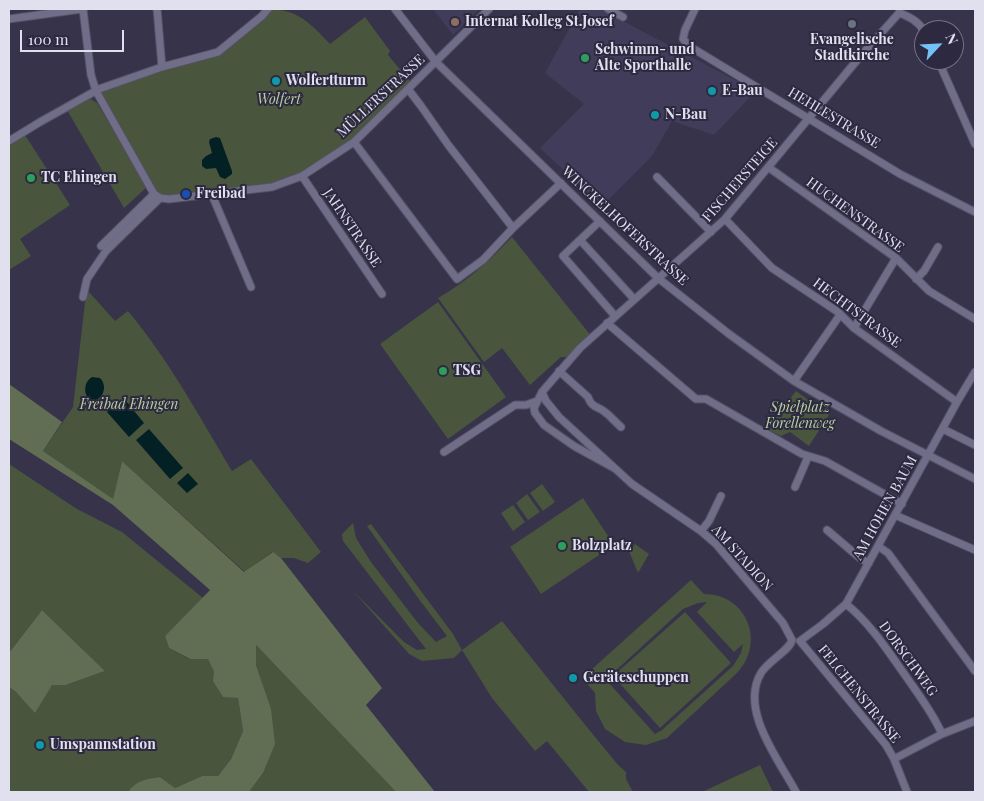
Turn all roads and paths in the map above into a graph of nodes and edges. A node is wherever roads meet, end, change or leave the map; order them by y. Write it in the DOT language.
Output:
graph roads {
  1 [pos="83,9"];
  2 [pos="156,9"];
  3 [pos="268,9"];
  4 [pos="395,9"];
  5 [pos="489,9"];
  6 [pos="608,9"];
  7 [pos="696,9"];
  8 [pos="899,11"];
  9 [pos="623,17"];
  10 [pos="9,19"];
  11 [pos="914,20"];
  12 [pos="436,62"];
  13 [pos="162,67"];
  14 [pos="943,70"];
  15 [pos="408,89"];
  16 [pos="96,91"];
  17 [pos="810,118"];
  18 [pos="973,134"];
  19 [pos="9,141"];
  20 [pos="354,142"];
  21 [pos="975,144"];
  22 [pos="768,167"];
  23 [pos="302,176"];
  24 [pos="657,177"];
  25 [pos="561,183"];
  26 [pos="212,194"];
  27 [pos="157,196"];
  28 [pos="975,212"];
  29 [pos="724,219"];
  30 [pos="600,221"];
  31 [pos="513,228"];
  32 [pos="711,232"];
  33 [pos="580,240"];
  34 [pos="938,247"];
  35 [pos="896,258"];
  36 [pos="658,278"];
  37 [pos="916,279"];
  38 [pos="251,287"];
  39 [pos="382,294"];
  40 [pos="83,297"];
  41 [pos="634,299"];
  42 [pos="840,315"];
  43 [pos="615,316"];
  44 [pos="975,318"];
  45 [pos="607,323"];
  46 [pos="854,328"];
  47 [pos="559,371"];
  48 [pos="975,372"];
  49 [pos="794,381"];
  50 [pos="542,392"];
  51 [pos="537,401"];
  52 [pos="957,402"];
  53 [pos="621,427"];
  54 [pos="943,429"];
  55 [pos="975,445"];
  56 [pos="444,452"];
  57 [pos="928,456"];
  58 [pos="808,457"];
  59 [pos="614,468"];
  60 [pos="975,479"];
  61 [pos="795,487"];
  62 [pos="721,496"];
  63 [pos="902,504"];
  64 [pos="895,516"];
  65 [pos="827,530"];
  66 [pos="701,531"];
  67 [pos="878,546"];
  68 [pos="975,550"];
  69 [pos="869,563"];
  70 [pos="846,604"];
  71 [pos="796,640"];
  72 [pos="975,671"];
  73 [pos="975,721"];
  74 [pos="942,734"];
  75 [pos="894,759"];
  76 [pos="796,792"];
  77 [pos="906,792"];
  1 -- 10 [label="street"];
  1 -- 16 [label="street"];
  2 -- 13 [label="street"];
  3 -- 13 [label="street"];
  4 -- 12 [label="street, WINCKELHOFERSTRASSE"];
  5 -- 12 [label="street, MÜLLERSTRASSE"];
  6 -- 9 [label="street"];
  7 -- 17 [label="street, HEHLESTRASSE"];
  8 -- 11 [label="street"];
  8 -- 17 [label="street, FISCHERSTEIGE"];
  12 -- 15 [label="street, MÜLLERSTRASSE"];
  12 -- 25 [label="street, WINCKELHOFERSTRASSE"];
  13 -- 16 [label="street"];
  14 -- 18 [label="street"];
  15 -- 20 [label="street, MÜLLERSTRASSE"];
  15 -- 31 [label="street"];
  16 -- 19 [label="street"];
  16 -- 27 [label="street"];
  17 -- 22 [label="street, FISCHERSTEIGE"];
  17 -- 28 [label="street, HEHLESTRASSE"];
  18 -- 21 [label="street"];
  20 -- 23 [label="street, MÜLLERSTRASSE"];
  20 -- 31 [label="street"];
  22 -- 29 [label="street, FISCHERSTEIGE"];
  22 -- 35 [label="street, HUCHENSTRASSE"];
  23 -- 26 [label="street, MÜLLERSTRASSE"];
  23 -- 39 [label="street, JAHNSTRASSE"];
  24 -- 32 [label="street"];
  25 -- 30 [label="street, WINCKELHOFERSTRASSE"];
  25 -- 31 [label="street"];
  26 -- 27 [label="street, MÜLLERSTRASSE"];
  26 -- 38 [label="street"];
  27 -- 40 [label="street"];
  29 -- 32 [label="street, FISCHERSTEIGE"];
  29 -- 42 [label="street, HECHTSTRASSE"];
  30 -- 33 [label="street"];
  30 -- 36 [label="street, WINCKELHOFERSTRASSE"];
  32 -- 36 [label="street, FISCHERSTEIGE"];
  33 -- 41 [label="street"];
  33 -- 43 [label="street"];
  34 -- 37 [label="street"];
  35 -- 37 [label="street, HUCHENSTRASSE"];
  35 -- 46 [label="street"];
  36 -- 41 [label="street, FISCHERSTEIGE"];
  36 -- 49 [label="street, WINCKELHOFERSTRASSE"];
  37 -- 44 [label="street, HUCHENSTRASSE"];
  41 -- 43 [label="street, FISCHERSTEIGE"];
  42 -- 46 [label="street, HECHTSTRASSE"];
  42 -- 49 [label="street"];
  43 -- 45 [label="street, FISCHERSTEIGE"];
  45 -- 47 [label="street, FISCHERSTEIGE"];
  45 -- 58 [label="street"];
  46 -- 52 [label="street, HECHTSTRASSE"];
  47 -- 50 [label="street, FISCHERSTEIGE"];
  47 -- 53 [label="street"];
  48 -- 52 [label="street, AM HOHEN BAUM"];
  49 -- 57 [label="street, WINCKELHOFERSTRASSE"];
  50 -- 51 [label="street, FISCHERSTEIGE"];
  50 -- 59 [label="street, AM STADION"];
  51 -- 56 [label="street"];
  51 -- 59 [label="street, AM STADION"];
  52 -- 54 [label="street, AM HOHEN BAUM"];
  54 -- 55 [label="street"];
  54 -- 57 [label="street, AM HOHEN BAUM"];
  57 -- 60 [label="street, WINCKELHOFERSTRASSE"];
  57 -- 63 [label="street, AM HOHEN BAUM"];
  58 -- 61 [label="street"];
  58 -- 63 [label="street"];
  59 -- 66 [label="street, AM STADION"];
  62 -- 66 [label="street"];
  63 -- 64 [label="street, AM HOHEN BAUM"];
  64 -- 67 [label="street, AM HOHEN BAUM"];
  64 -- 68 [label="street"];
  65 -- 69 [label="street"];
  66 -- 71 [label="street, AM STADION"];
  67 -- 69 [label="street, AM HOHEN BAUM"];
  67 -- 72 [label="street"];
  69 -- 70 [label="street, AM HOHEN BAUM"];
  70 -- 71 [label="street, AM HOHEN BAUM"];
  70 -- 74 [label="street, DORSCHWEG"];
  71 -- 75 [label="street, FELCHENSTRASSE"];
  71 -- 76 [label="street, AM HOHEN BAUM"];
  73 -- 74 [label="street"];
  74 -- 75 [label="street"];
  75 -- 77 [label="street, FELCHENSTRASSE"];
}
